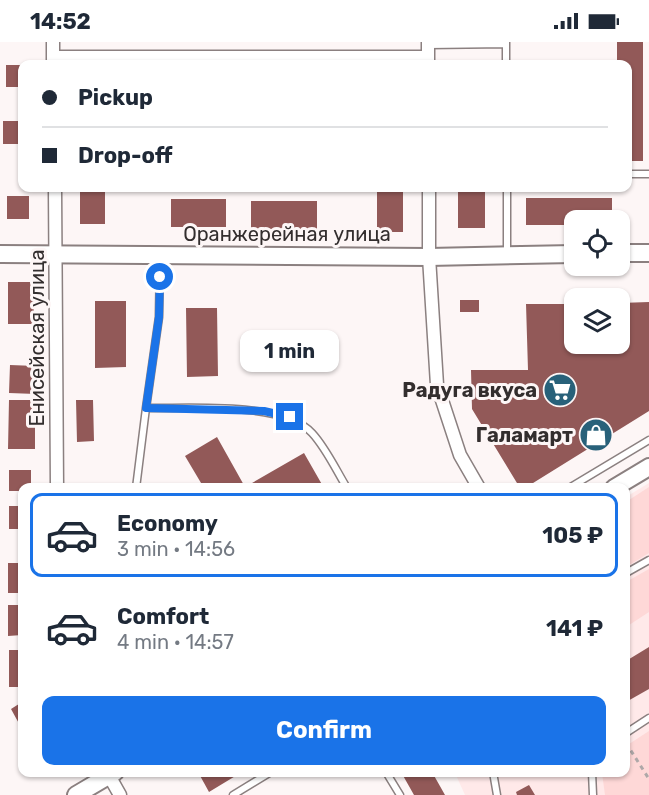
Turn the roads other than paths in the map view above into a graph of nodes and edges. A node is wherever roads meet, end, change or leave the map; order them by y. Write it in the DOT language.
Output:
graph roads {
  1 [pos="53,42"];
  2 [pos="506,43"];
  3 [pos="428,52"];
  4 [pos="53,60"];
  5 [pos="95,60"];
  6 [pos="506,60"];
  7 [pos="632,174"];
  8 [pos="649,174"];
  9 [pos="55,192"];
  10 [pos="429,192"];
  11 [pos="507,192"];
  12 [pos="56,253"];
  13 [pos="630,253"];
  14 [pos="649,253"];
  15 [pos="0,254"];
  16 [pos="160,254"];
  17 [pos="564,254"];
  18 [pos="507,255"];
  19 [pos="429,257"];
  20 [pos="146,408"];
  21 [pos="649,440"];
  22 [pos="649,467"];
  23 [pos="57,483"];
  24 [pos="137,483"];
  25 [pos="344,483"];
  26 [pos="477,483"];
  27 [pos="577,483"];
  28 [pos="622,483"];
  29 [pos="649,560"];
  30 [pos="630,571"];
  31 [pos="649,718"];
  32 [pos="630,730"];
  33 [pos="106,777"];
  34 [pos="112,777"];
  35 [pos="263,777"];
  36 [pos="389,777"];
  37 [pos="494,777"];
  38 [pos="592,777"];
  39 [pos="76,795"];
  40 [pos="120,795"];
  41 [pos="234,795"];
  42 [pos="400,795"];
  43 [pos="497,795"];
  44 [pos="593,795"];
  1 -- 4 [label="street"];
  2 -- 3 [label="lane"];
  2 -- 6 [label="lane"];
  3 -- 5 [label="street"];
  7 -- 8 [label="lane"];
  9 -- 12 [label="street, Енисейская улица"];
  10 -- 19 [label="street"];
  11 -- 18 [label="lane"];
  12 -- 15 [label="main road, Оранжерейная улица"];
  12 -- 16 [label="main road, Оранжерейная улица"];
  12 -- 23 [label="street, Енисейская улица"];
  13 -- 14 [label="main road"];
  16 -- 19 [label="main road, Оранжерейная улица"];
  16 -- 20 [label="lane"];
  17 -- 18 [label="main road, Оранжерейная улица"];
  18 -- 19 [label="main road, Оранжерейная улица"];
  19 -- 26 [label="street"];
  20 -- 24 [label="lane"];
  20 -- 25 [label="lane"];
  21 -- 27 [label="lane"];
  22 -- 28 [label="main road"];
  29 -- 30 [label="lane"];
  31 -- 32 [label="lane"];
  33 -- 39 [label="main road"];
  34 -- 40 [label="street"];
  35 -- 41 [label="lane"];
  36 -- 42 [label="lane"];
  37 -- 43 [label="lane"];
  38 -- 44 [label="lane"];
}
